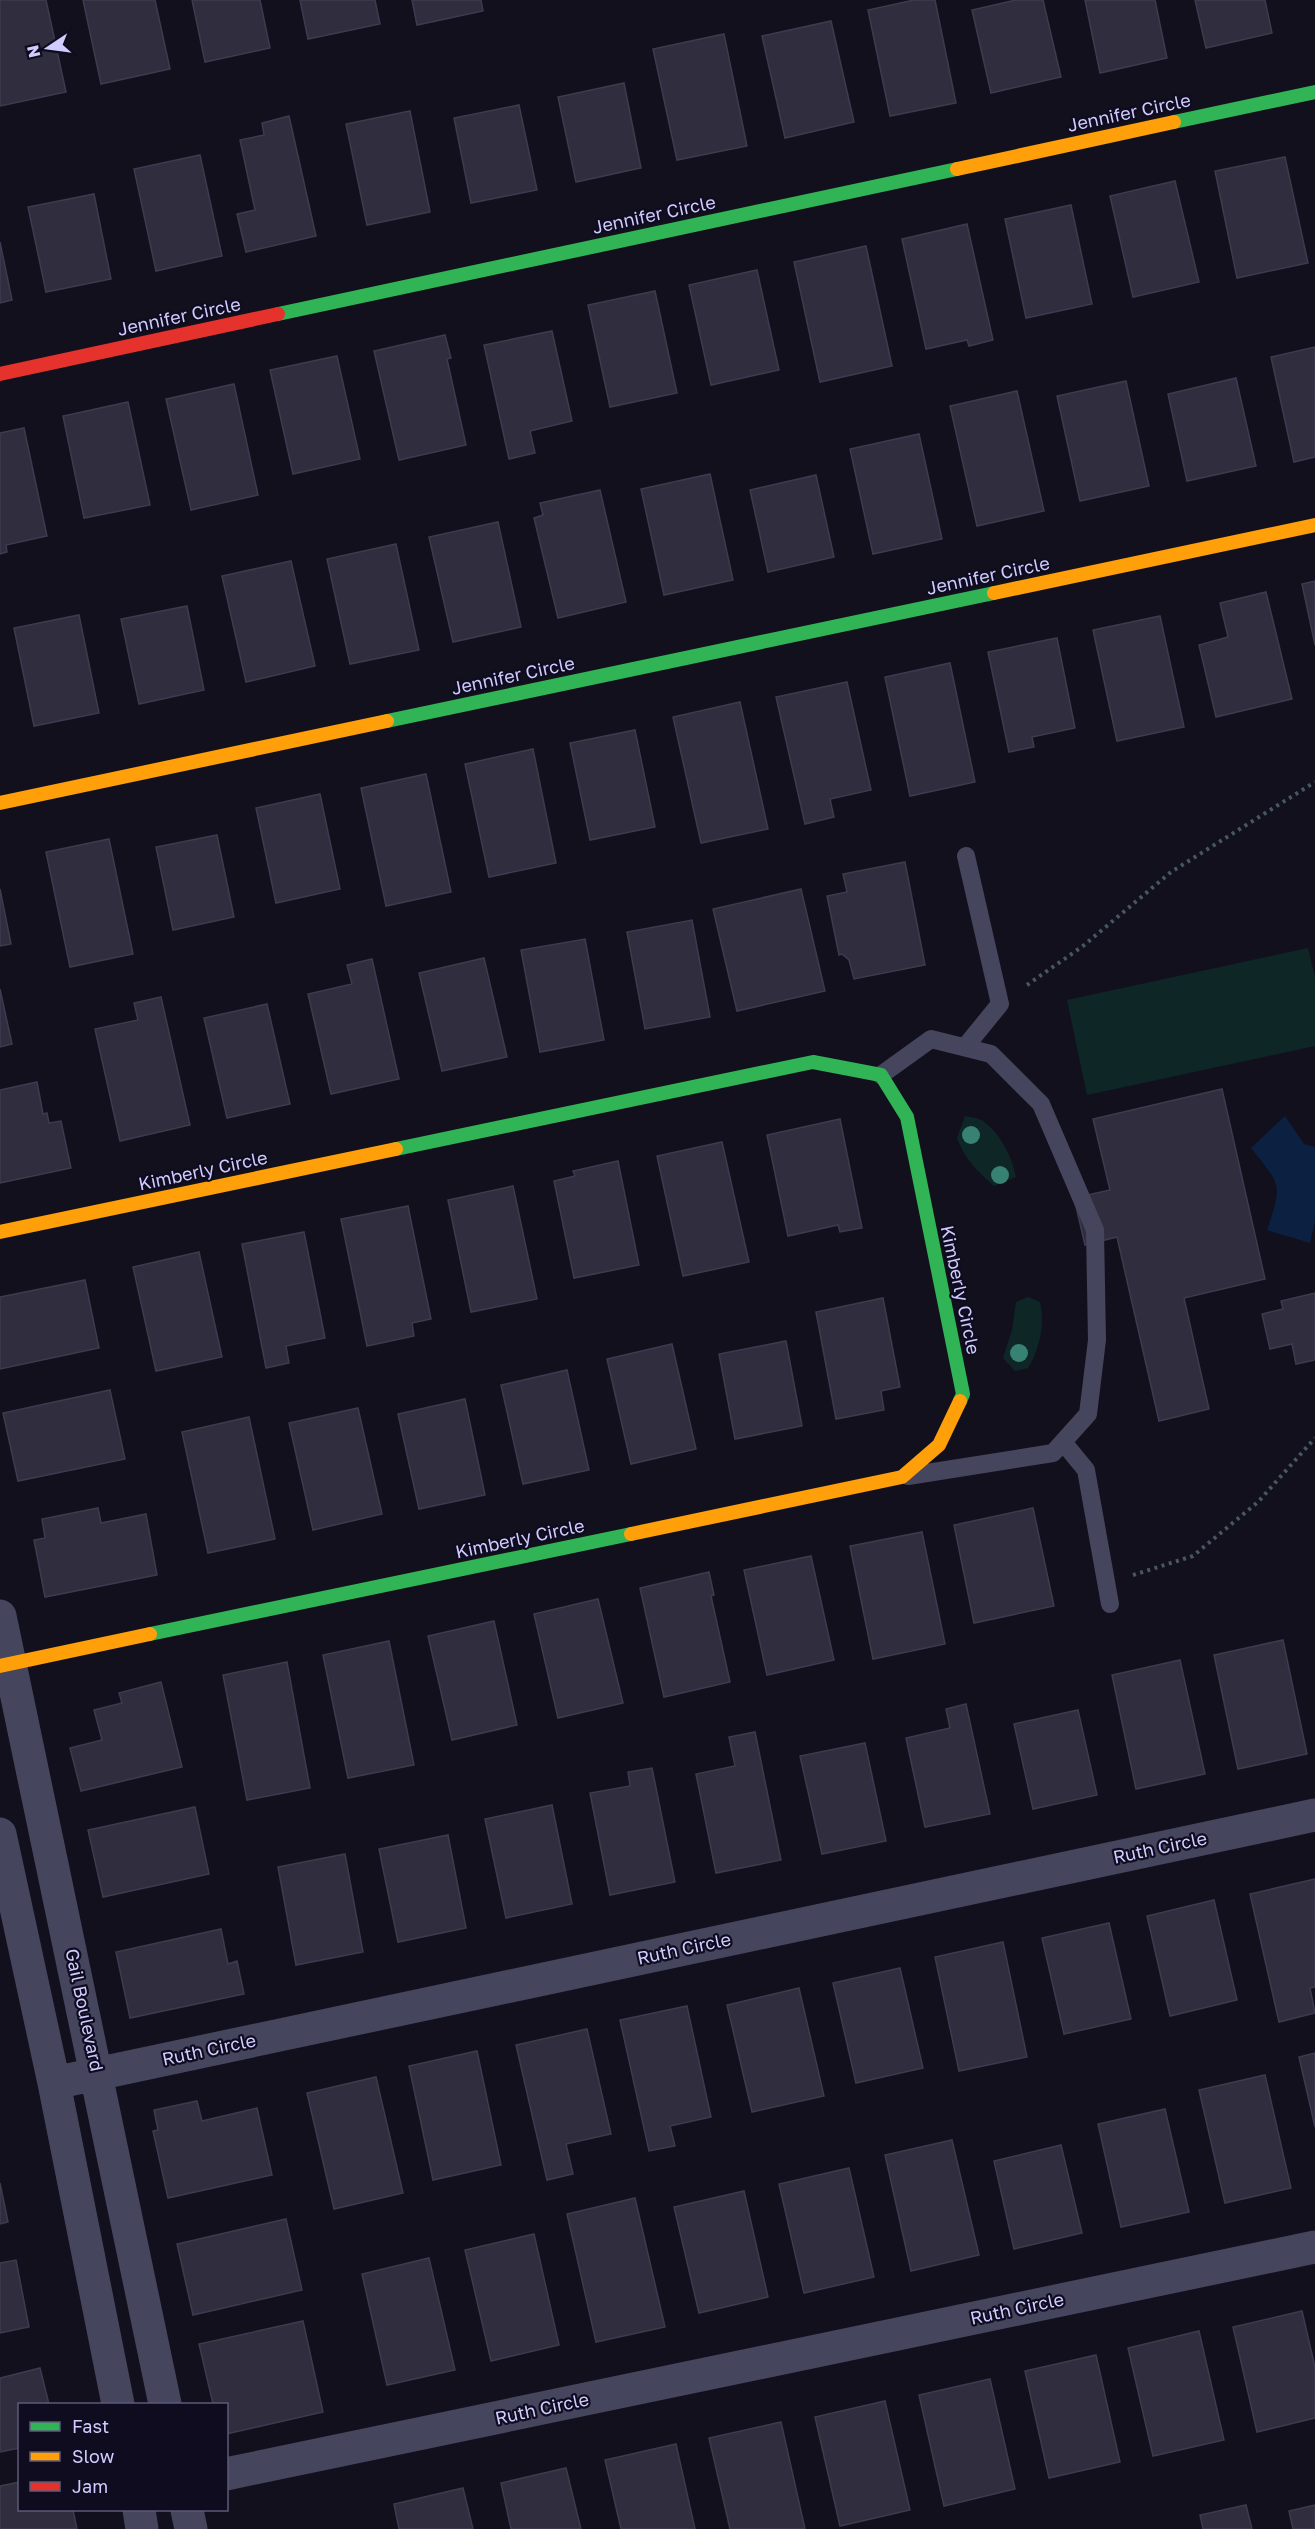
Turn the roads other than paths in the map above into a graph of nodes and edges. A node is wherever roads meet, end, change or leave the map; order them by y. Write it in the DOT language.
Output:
graph roads {
  1 [pos="1315,92"];
  2 [pos="0,374"];
  3 [pos="1315,525"];
  4 [pos="0,803"];
  5 [pos="966,856"];
  6 [pos="965,1047"];
  7 [pos="881,1075"];
  8 [pos="0,1232"];
  9 [pos="1063,1442"];
  10 [pos="902,1478"];
  11 [pos="1110,1604"];
  12 [pos="0,1616"];
  13 [pos="5,1665"];
  14 [pos="1315,1815"];
  15 [pos="0,1834"];
  16 [pos="97,2073"];
  17 [pos="54,2083"];
  18 [pos="1315,2247"];
  19 [pos="118,2403"];
  20 [pos="165,2403"];
  21 [pos="228,2474"];
  22 [pos="139,2511"];
  23 [pos="187,2511"];
  24 [pos="142,2529"];
  25 [pos="191,2529"];
  1 -- 2 [label="street, Jennifer Circle"];
  3 -- 4 [label="street, Jennifer Circle"];
  5 -- 6 [label="lane"];
  6 -- 7 [label="lane"];
  6 -- 9 [label="lane"];
  7 -- 8 [label="street, Kimberly Circle"];
  7 -- 10 [label="street, Kimberly Circle"];
  9 -- 10 [label="lane"];
  9 -- 11 [label="lane"];
  10 -- 13 [label="street, Kimberly Circle"];
  12 -- 13 [label="street, Gail Boulevard"];
  13 -- 16 [label="street, Gail Boulevard"];
  14 -- 16 [label="street, Ruth Circle"];
  15 -- 17 [label="street"];
  16 -- 17 [label="street, Ruth Circle"];
  16 -- 20 [label="street, Gail Boulevard"];
  17 -- 19 [label="street"];
  18 -- 21 [label="street, Ruth Circle"];
  22 -- 24 [label="street"];
  23 -- 25 [label="street"];
}
